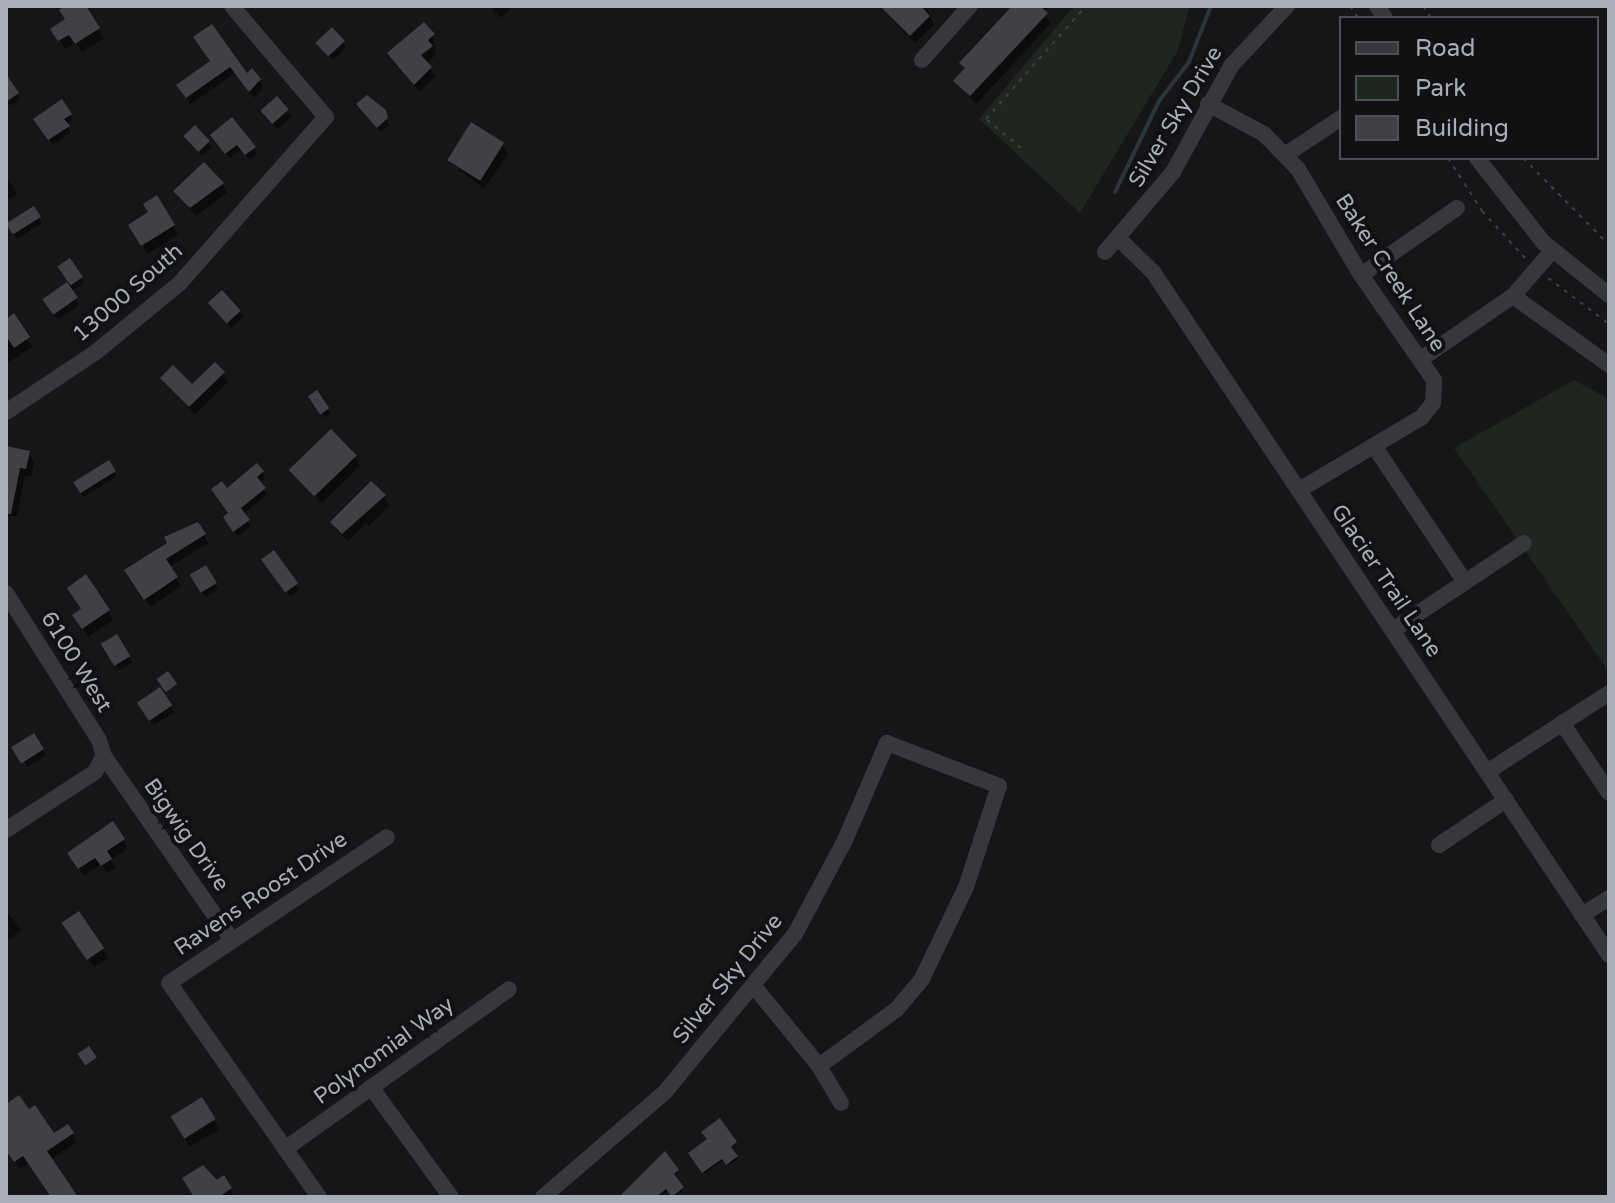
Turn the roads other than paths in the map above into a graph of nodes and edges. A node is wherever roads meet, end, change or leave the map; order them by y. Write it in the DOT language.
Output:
graph roads {
  1 [pos="232,6"];
  2 [pos="970,6"];
  3 [pos="1287,6"];
  4 [pos="922,60"];
  5 [pos="1208,104"];
  6 [pos="1339,119"];
  7 [pos="1285,155"];
  8 [pos="1478,160"];
  9 [pos="1457,208"];
  10 [pos="1118,238"];
  11 [pos="1552,251"];
  12 [pos="1105,252"];
  13 [pos="1361,275"];
  14 [pos="1609,295"];
  15 [pos="1513,296"];
  16 [pos="1421,359"];
  17 [pos="1609,365"];
  18 [pos="6,412"];
  19 [pos="1374,446"];
  20 [pos="1299,490"];
  21 [pos="1524,543"];
  22 [pos="1465,582"];
  23 [pos="6,593"];
  24 [pos="1393,630"];
  25 [pos="1609,693"];
  26 [pos="1562,723"];
  27 [pos="104,756"];
  28 [pos="1487,772"];
  29 [pos="1609,793"];
  30 [pos="1506,800"];
  31 [pos="6,830"];
  32 [pos="387,837"];
  33 [pos="1439,845"];
  34 [pos="1609,898"];
  35 [pos="1582,915"];
  36 [pos="232,940"];
  37 [pos="1609,955"];
  38 [pos="753,985"];
  39 [pos="509,989"];
  40 [pos="819,1066"];
  41 [pos="371,1087"];
  42 [pos="841,1103"];
  43 [pos="285,1149"];
  44 [pos="319,1197"];
  45 [pos="451,1197"];
  46 [pos="543,1197"];
  1 -- 18 [label="street, 13000 South"];
  2 -- 4 [label="street"];
  3 -- 5 [label="street, Silver Sky Drive"];
  5 -- 7 [label="street, Baker Creek Lane"];
  5 -- 10 [label="street, Silver Sky Drive"];
  6 -- 7 [label="street"];
  7 -- 13 [label="street, Baker Creek Lane"];
  8 -- 11 [label="street"];
  9 -- 13 [label="street"];
  10 -- 12 [label="street, Silver Sky Drive"];
  10 -- 20 [label="street, Glacier Trail Lane"];
  11 -- 14 [label="street"];
  11 -- 15 [label="street"];
  13 -- 16 [label="street, Baker Creek Lane"];
  15 -- 16 [label="street"];
  15 -- 17 [label="street"];
  16 -- 19 [label="street, Baker Creek Lane"];
  19 -- 20 [label="street, Baker Creek Lane"];
  19 -- 22 [label="street"];
  20 -- 24 [label="street, Glacier Trail Lane"];
  21 -- 22 [label="street"];
  22 -- 24 [label="street"];
  23 -- 27 [label="street, 6100 West"];
  24 -- 28 [label="street, Glacier Trail Lane"];
  25 -- 26 [label="street"];
  26 -- 28 [label="street"];
  26 -- 29 [label="street"];
  27 -- 31 [label="street"];
  27 -- 36 [label="street, Bigwig Drive"];
  28 -- 30 [label="street, Glacier Trail Lane"];
  30 -- 33 [label="street"];
  30 -- 35 [label="street, Glacier Trail Lane"];
  32 -- 36 [label="street, Ravens Roost Drive"];
  34 -- 35 [label="street"];
  35 -- 37 [label="street, Glacier Trail Lane"];
  36 -- 43 [label="street, Ravens Roost Drive"];
  38 -- 40 [label="street"];
  38 -- 40 [label="street, Silver Sky Drive"];
  38 -- 46 [label="street, Silver Sky Drive"];
  39 -- 41 [label="street, Polynomial Way"];
  40 -- 42 [label="street"];
  41 -- 43 [label="street, Polynomial Way"];
  41 -- 45 [label="street"];
  43 -- 44 [label="street"];
}
